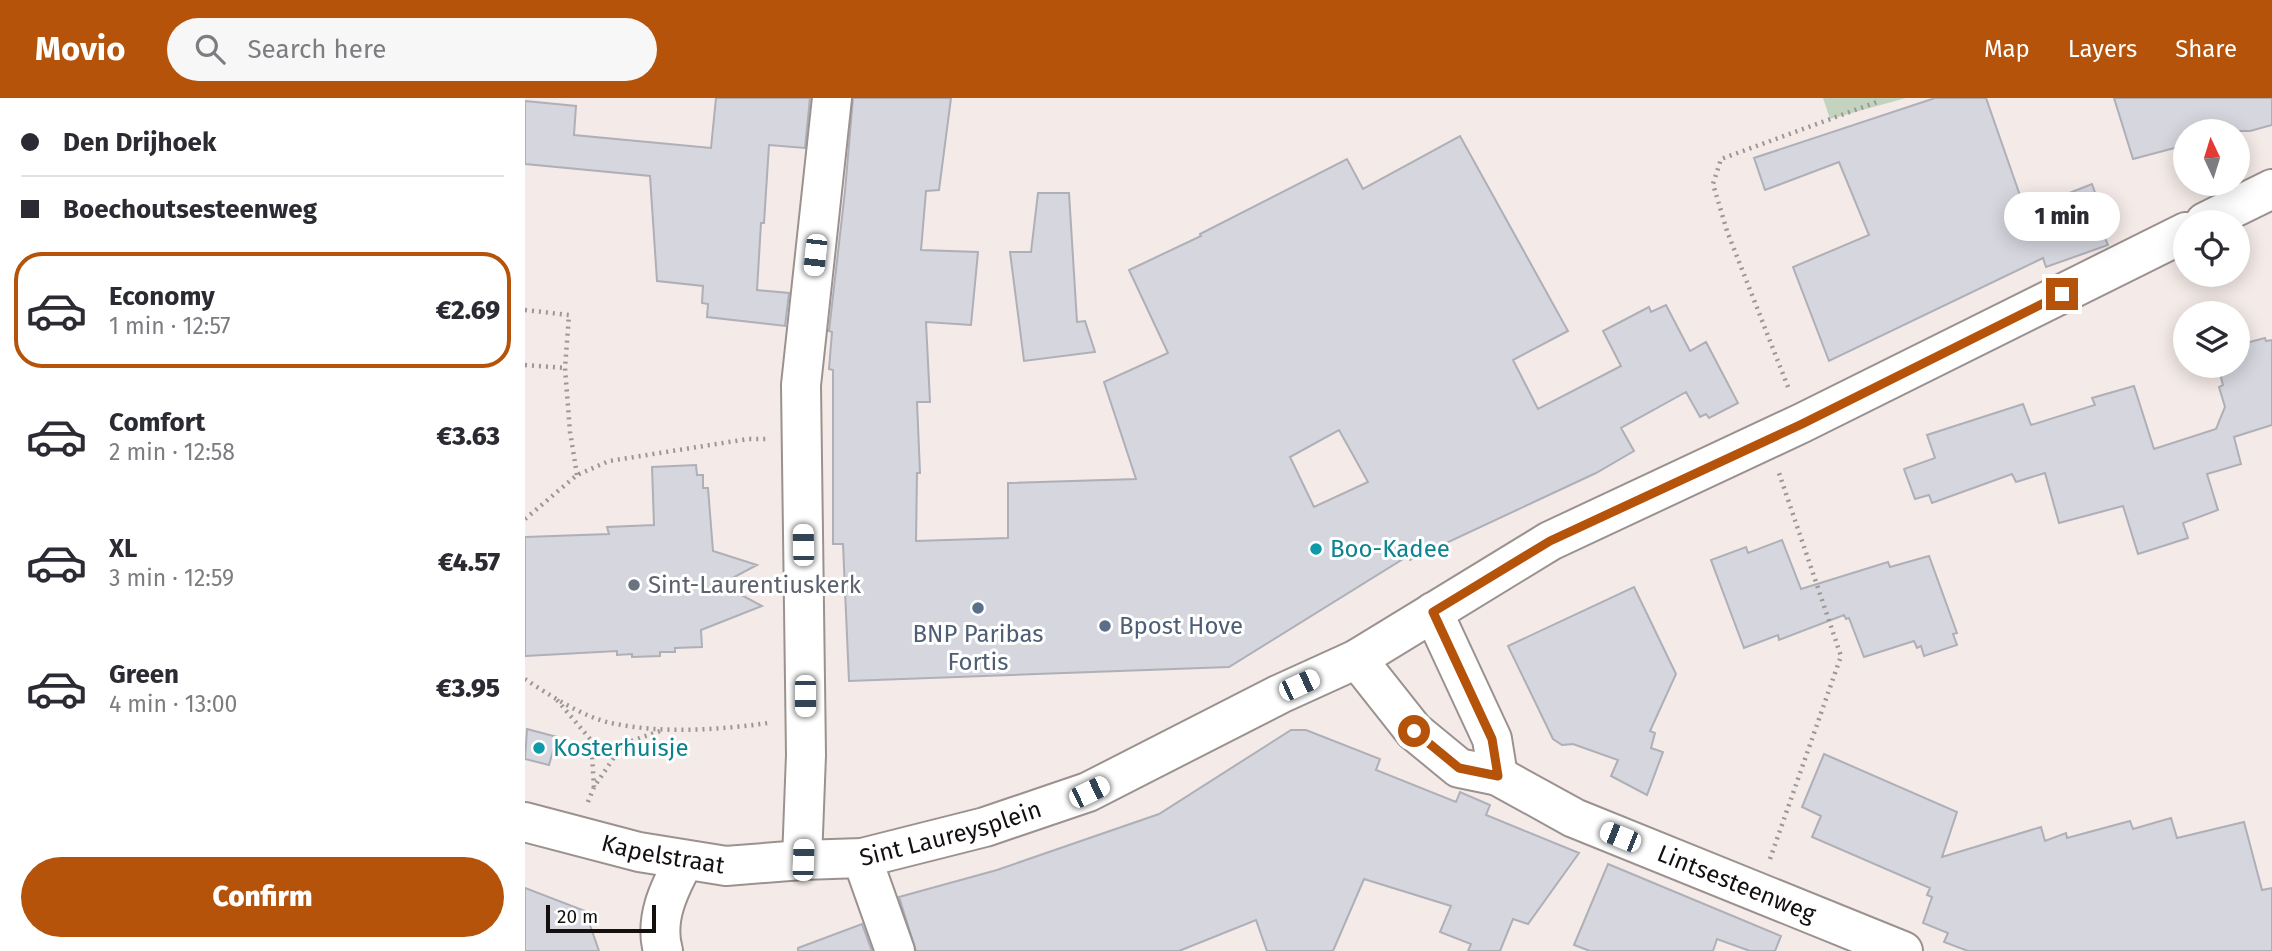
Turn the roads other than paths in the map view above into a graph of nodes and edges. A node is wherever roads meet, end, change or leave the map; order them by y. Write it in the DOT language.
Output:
graph roads {
  1 [pos="832,98"];
  2 [pos="2272,189"];
  3 [pos="2229,210"];
  4 [pos="2173,238"];
  5 [pos="1433,612"];
  6 [pos="1357,659"];
  7 [pos="1498,776"];
  8 [pos="525,822"];
  9 [pos="862,858"];
  10 [pos="684,860"];
  11 [pos="803,860"];
  12 [pos="663,951"];
  13 [pos="895,951"];
  14 [pos="1903,951"];
  1 -- 11 [label="street"];
  2 -- 3 [label="street"];
  4 -- 5 [label="street, Sint Laureysplein"];
  5 -- 6 [label="street, Sint Laureysplein"];
  5 -- 7 [label="street"];
  6 -- 7 [label="street, Lintsesteenweg"];
  6 -- 9 [label="street, Sint Laureysplein"];
  7 -- 14 [label="street, Lintsesteenweg"];
  8 -- 10 [label="street, Kapelstraat"];
  9 -- 11 [label="street, Sint Laureysplein"];
  9 -- 13 [label="street"];
  10 -- 11 [label="street, Kapelstraat"];
  10 -- 12 [label="street"];
}
